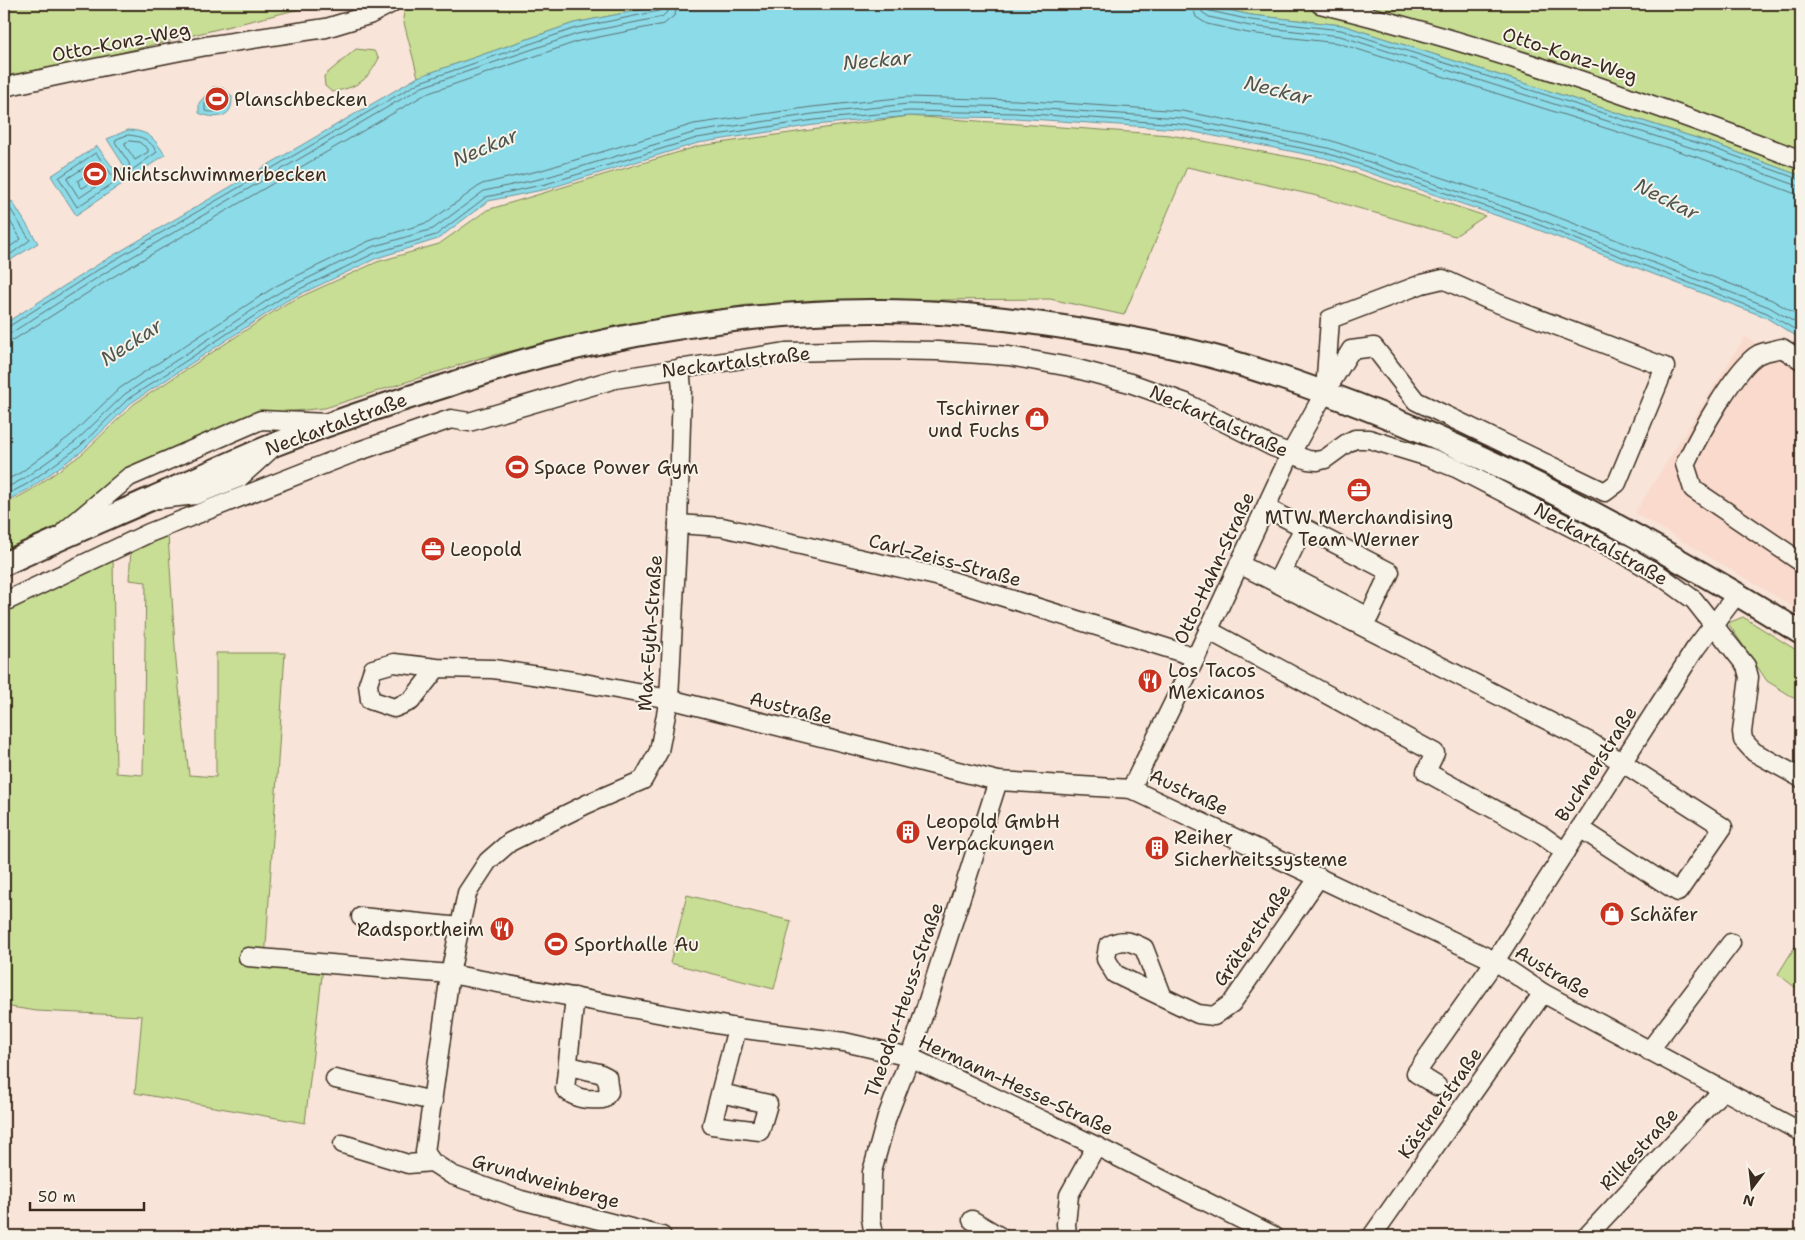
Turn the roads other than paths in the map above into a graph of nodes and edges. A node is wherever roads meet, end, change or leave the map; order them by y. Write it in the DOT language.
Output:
graph roads {
  1 [pos="390,4"];
  2 [pos="1320,4"];
  3 [pos="4,87"];
  4 [pos="1801,160"];
  5 [pos="1801,360"];
  6 [pos="680,368"];
  7 [pos="1324,392"];
  8 [pos="332,423"];
  9 [pos="1291,454"];
  10 [pos="1266,508"];
  11 [pos="678,524"];
  12 [pos="1304,527"];
  13 [pos="53,541"];
  14 [pos="1801,562"];
  15 [pos="4,564"];
  16 [pos="1239,564"];
  17 [pos="1737,594"];
  18 [pos="4,602"];
  19 [pos="1714,624"];
  20 [pos="1208,630"];
  21 [pos="1801,634"];
  22 [pos="1196,658"];
  23 [pos="438,668"];
  24 [pos="670,699"];
  25 [pos="1622,763"];
  26 [pos="1801,778"];
  27 [pos="998,782"];
  28 [pos="1131,789"];
  29 [pos="1580,828"];
  30 [pos="1565,852"];
  31 [pos="1319,877"];
  32 [pos="361,917"];
  33 [pos="460,927"];
  34 [pos="1731,943"];
  35 [pos="248,957"];
  36 [pos="1495,961"];
  37 [pos="450,974"];
  38 [pos="1543,993"];
  39 [pos="1162,996"];
  40 [pos="575,997"];
  41 [pos="738,1028"];
  42 [pos="1649,1051"];
  43 [pos="910,1057"];
  44 [pos="569,1066"];
  45 [pos="335,1079"];
  46 [pos="1436,1086"];
  47 [pos="1722,1091"];
  48 [pos="721,1093"];
  49 [pos="433,1101"];
  50 [pos="1801,1132"];
  51 [pos="344,1144"];
  52 [pos="1096,1146"];
  53 [pos="432,1162"];
  54 [pos="972,1220"];
  55 [pos="662,1236"];
  56 [pos="874,1236"];
  57 [pos="999,1236"];
  58 [pos="1067,1236"];
  59 [pos="1274,1236"];
  60 [pos="1372,1236"];
  61 [pos="1587,1236"];
  1 -- 3 [label="street, Otto-Konz-Weg"];
  2 -- 4 [label="street, Otto-Konz-Weg"];
  5 -- 14 [label="street"];
  6 -- 9 [label="street, Neckartalstraße"];
  6 -- 11 [label="street, Max-Eyth-Straße"];
  6 -- 18 [label="street, Neckartalstraße"];
  7 -- 7 [label="street, Otto-Hahn-Straße"];
  7 -- 8 [label="main road, Neckartalstraße"];
  7 -- 9 [label="street, Otto-Hahn-Straße"];
  7 -- 17 [label="main road, Neckartalstraße"];
  8 -- 13 [label="main road, Neckartalstraße"];
  8 -- 13 [label="street"];
  9 -- 10 [label="street, Otto-Hahn-Straße"];
  9 -- 19 [label="street, Neckartalstraße"];
  10 -- 12 [label="street"];
  10 -- 16 [label="street, Otto-Hahn-Straße"];
  11 -- 22 [label="street, Carl-Zeiss-Straße"];
  11 -- 24 [label="street, Max-Eyth-Straße"];
  12 -- 12 [label="street"];
  13 -- 15 [label="main road, Neckartalstraße"];
  16 -- 20 [label="street, Otto-Hahn-Straße"];
  16 -- 25 [label="street"];
  17 -- 19 [label="street, Buchnerstraße"];
  17 -- 21 [label="main road, Neckartalstraße"];
  19 -- 25 [label="street, Buchnerstraße"];
  19 -- 26 [label="street, Neckartalstraße"];
  20 -- 22 [label="street, Otto-Hahn-Straße"];
  20 -- 30 [label="street"];
  22 -- 28 [label="street, Otto-Hahn-Straße"];
  23 -- 24 [label="street, Austraße"];
  24 -- 27 [label="street, Austraße"];
  24 -- 33 [label="street, Max-Eyth-Straße"];
  25 -- 29 [label="street, Buchnerstraße"];
  25 -- 29 [label="street"];
  27 -- 28 [label="street, Austraße"];
  27 -- 43 [label="street, Theodor-Heuss-Straße"];
  28 -- 31 [label="street, Austraße"];
  29 -- 30 [label="street, Buchnerstraße"];
  30 -- 36 [label="street, Buchnerstraße"];
  31 -- 36 [label="street, Austraße"];
  31 -- 39 [label="street, Gräterstraße"];
  32 -- 33 [label="street"];
  33 -- 37 [label="street, Max-Eyth-Straße"];
  34 -- 42 [label="street"];
  35 -- 37 [label="street, Hermann-Hesse-Straße"];
  36 -- 38 [label="street, Austraße"];
  36 -- 46 [label="street, Buchnerstraße"];
  37 -- 40 [label="street, Hermann-Hesse-Straße"];
  37 -- 49 [label="street"];
  38 -- 42 [label="street, Austraße"];
  38 -- 60 [label="street, Kästnerstraße"];
  40 -- 41 [label="street, Hermann-Hesse-Straße"];
  40 -- 44 [label="street"];
  41 -- 43 [label="street, Hermann-Hesse-Straße"];
  41 -- 48 [label="street"];
  42 -- 47 [label="street, Austraße"];
  43 -- 52 [label="street, Hermann-Hesse-Straße"];
  43 -- 56 [label="street, Theodor-Heuss-Straße"];
  45 -- 49 [label="street"];
  47 -- 50 [label="street, Austraße"];
  47 -- 61 [label="street, Rilkestraße"];
  48 -- 48 [label="street"];
  49 -- 53 [label="street"];
  51 -- 53 [label="street"];
  52 -- 58 [label="street"];
  52 -- 59 [label="street, Hermann-Hesse-Straße"];
  53 -- 55 [label="street, Grundweinberge"];
  54 -- 57 [label="street"];
}
